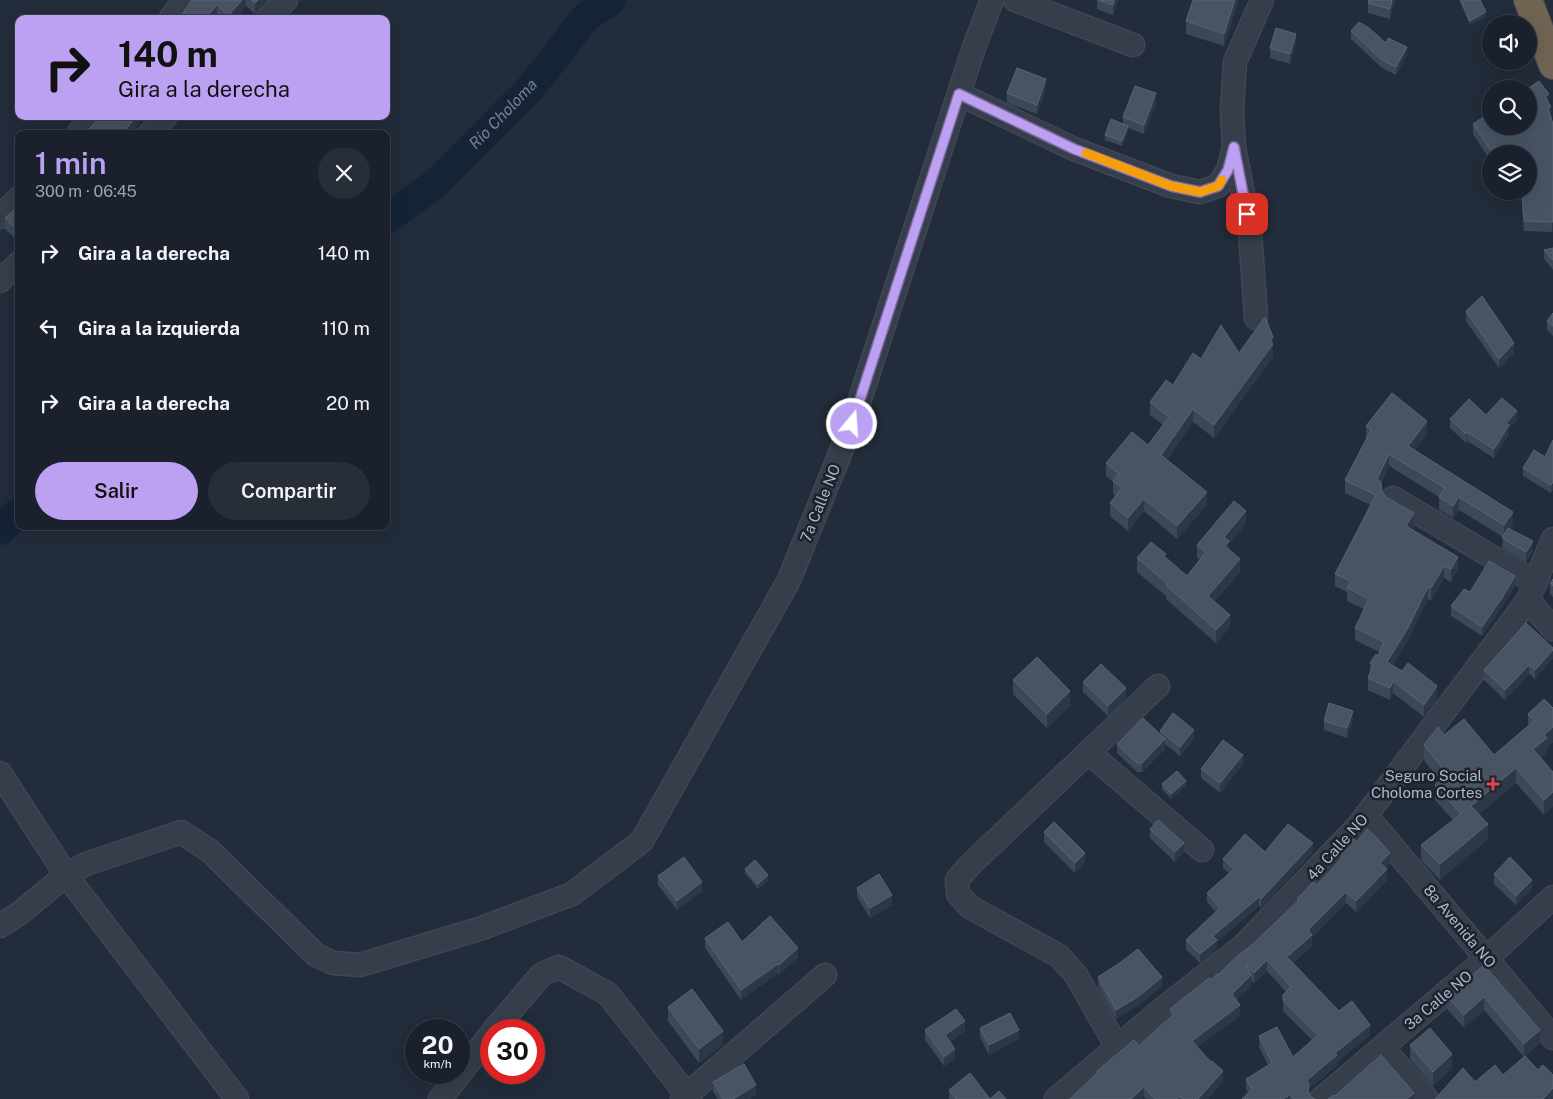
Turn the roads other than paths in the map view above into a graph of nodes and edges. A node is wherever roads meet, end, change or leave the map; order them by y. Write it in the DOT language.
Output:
graph roads {
  1 [pos="184,0"];
  2 [pos="286,0"];
  3 [pos="992,0"];
  4 [pos="1014,0"];
  5 [pos="1262,0"];
  6 [pos="1528,0"];
  7 [pos="173,15"];
  8 [pos="271,15"];
  9 [pos="1133,45"];
  10 [pos="1553,65"];
  11 [pos="959,94"];
  12 [pos="89,120"];
  13 [pos="162,120"];
  14 [pos="81,130"];
  15 [pos="153,130"];
  16 [pos="1234,147"];
  17 [pos="15,202"];
  18 [pos="0,217"];
  19 [pos="15,267"];
  20 [pos="0,281"];
  21 [pos="1256,318"];
  22 [pos="1394,498"];
  23 [pos="1553,539"];
  24 [pos="1532,591"];
  25 [pos="1553,629"];
  26 [pos="1158,686"];
  27 [pos="1088,752"];
  28 [pos="0,772"];
  29 [pos="1366,815"];
  30 [pos="1202,850"];
  31 [pos="66,875"];
  32 [pos="1553,897"];
  33 [pos="0,926"];
  34 [pos="1487,958"];
  35 [pos="825,975"];
  36 [pos="503,1019"];
  37 [pos="1553,1038"];
  38 [pos="1117,1047"];
  39 [pos="1382,1047"];
  40 [pos="480,1048"];
  41 [pos="1330,1096"];
  42 [pos="686,1098"];
  43 [pos="237,1099"];
  44 [pos="440,1099"];
  45 [pos="1056,1099"];
  46 [pos="1427,1099"];
  1 -- 7 [label="street"];
  2 -- 8 [label="street"];
  3 -- 11 [label="street, 7a Calle NO"];
  4 -- 9 [label="street"];
  5 -- 16 [label="street"];
  6 -- 10 [label="highway"];
  11 -- 16 [label="street"];
  11 -- 31 [label="street, 7a Calle NO"];
  12 -- 14 [label="street"];
  13 -- 15 [label="street"];
  16 -- 21 [label="street"];
  17 -- 18 [label="street"];
  19 -- 20 [label="street"];
  22 -- 24 [label="street"];
  23 -- 24 [label="street, 4a Calle NO"];
  24 -- 25 [label="street"];
  24 -- 29 [label="street, 4a Calle NO"];
  26 -- 27 [label="street"];
  27 -- 30 [label="street"];
  27 -- 38 [label="street"];
  28 -- 31 [label="street"];
  29 -- 34 [label="street, 8a Avenida NO"];
  29 -- 38 [label="street, 4a Calle NO"];
  31 -- 33 [label="street"];
  31 -- 43 [label="street"];
  32 -- 34 [label="street, 3a Calle NO"];
  34 -- 37 [label="street, 8a Avenida NO"];
  34 -- 39 [label="street, 3a Calle NO"];
  35 -- 42 [label="street"];
  36 -- 42 [label="street"];
  38 -- 45 [label="street, 4a Calle NO"];
  39 -- 41 [label="street, 3a Calle NO"];
  39 -- 46 [label="street"];
  40 -- 44 [label="street"];
}
